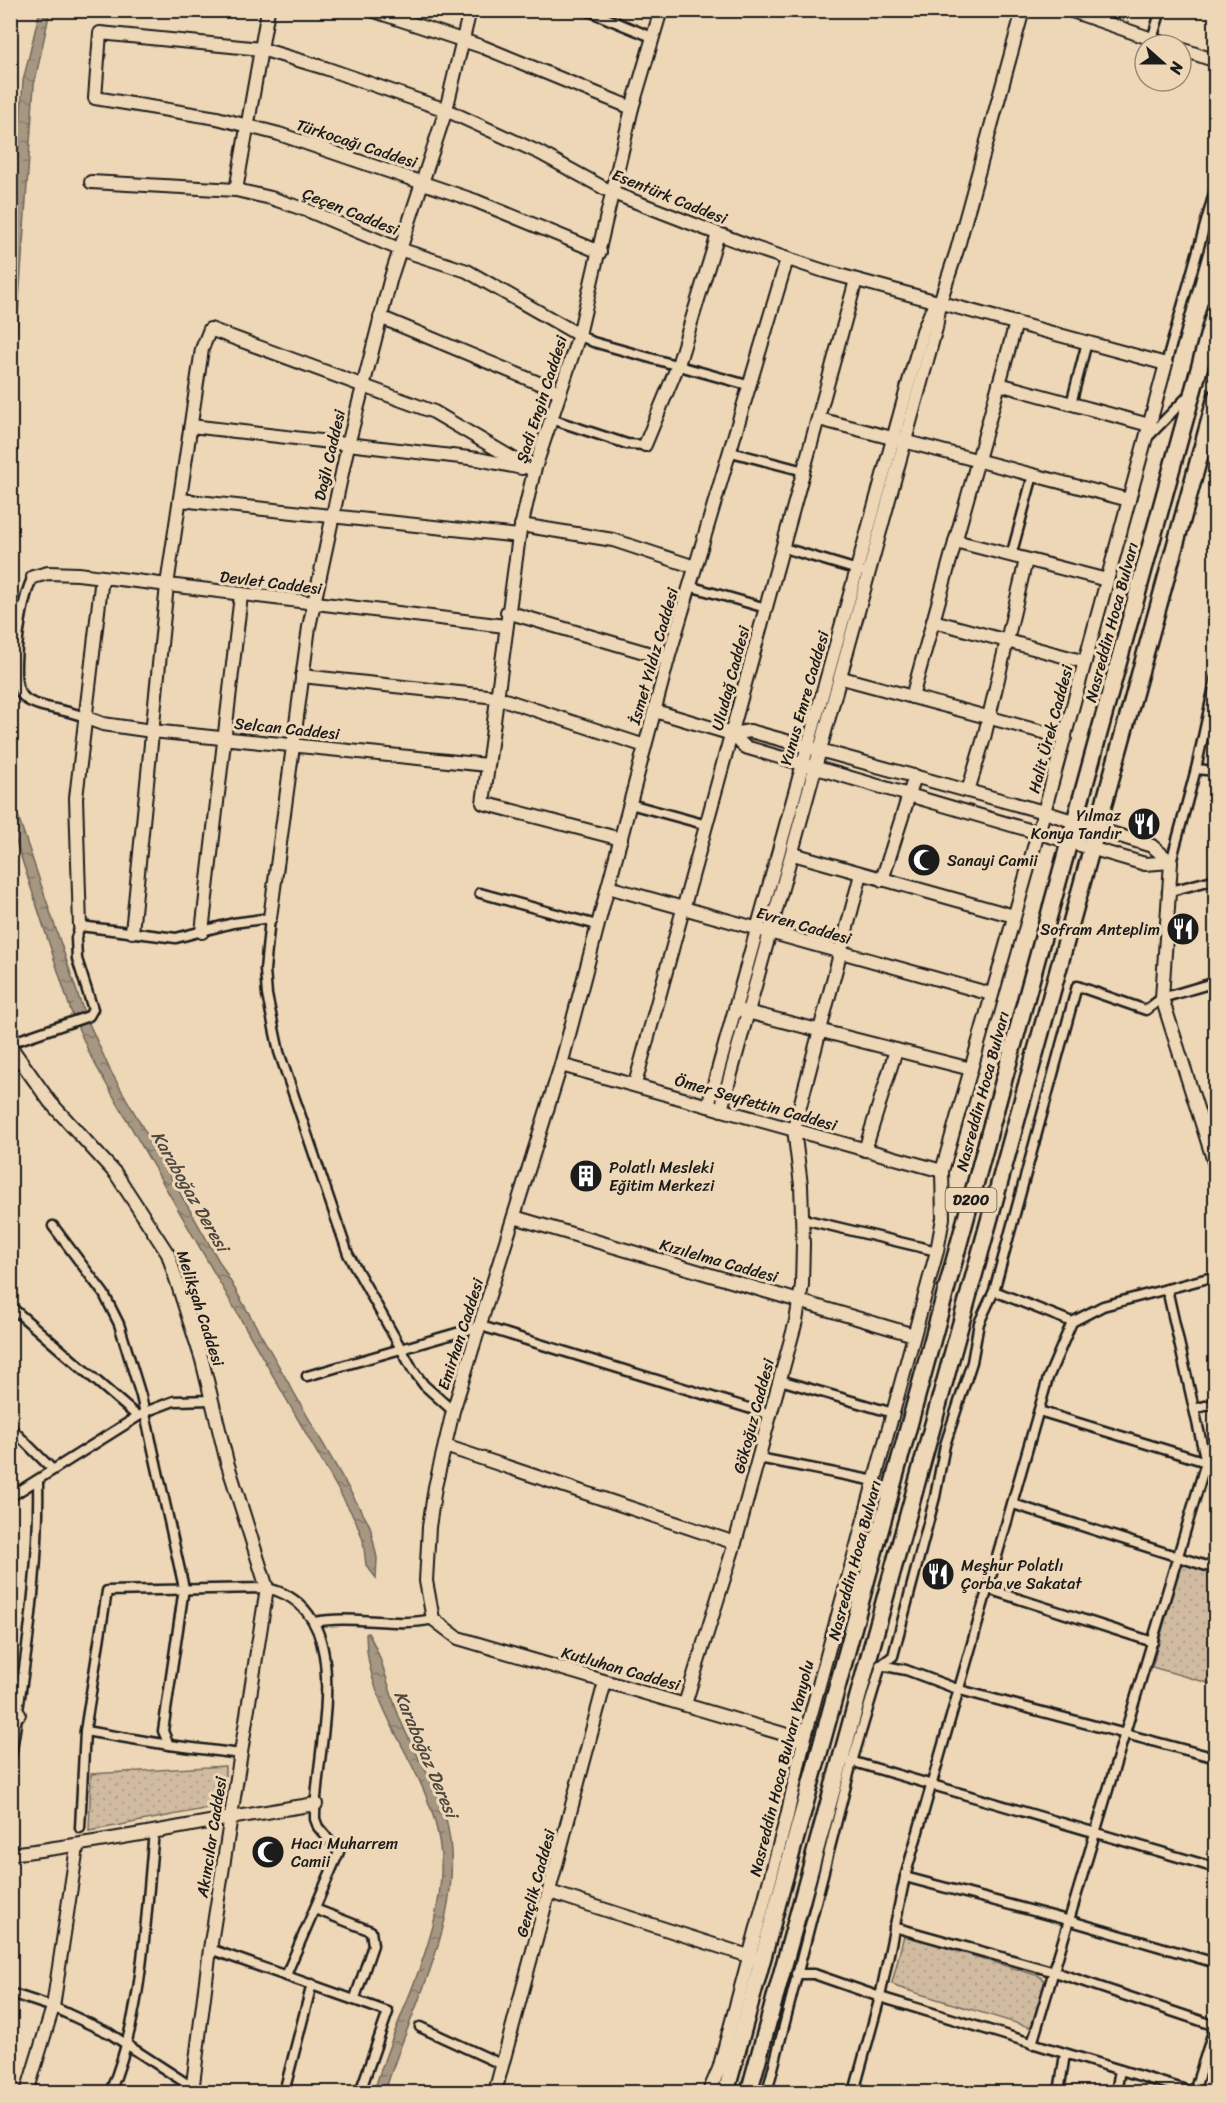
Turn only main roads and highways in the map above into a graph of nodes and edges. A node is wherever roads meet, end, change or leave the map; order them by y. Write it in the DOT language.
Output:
graph roads {
  1 [pos="1215,307"];
  2 [pos="1215,397"];
  3 [pos="726,2092"];
  4 [pos="749,2092"];
  1 -- 3 [label="highway, Nasreddin Hoca Bulvarı / D200"];
  2 -- 4 [label="highway, D200"];
}
